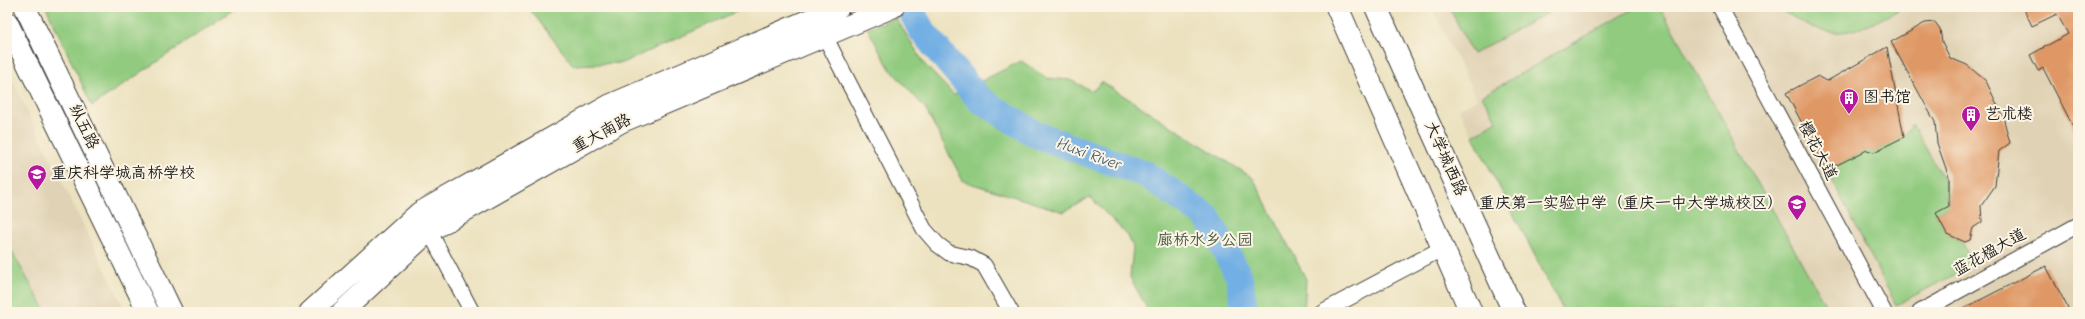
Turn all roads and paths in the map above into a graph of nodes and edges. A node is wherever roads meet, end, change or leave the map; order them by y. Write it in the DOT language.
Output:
graph roads {
  1 [pos="26,7"];
  2 [pos="839,7"];
  3 [pos="893,7"];
  4 [pos="1337,7"];
  5 [pos="1376,7"];
  6 [pos="1720,7"];
  7 [pos="815,18"];
  8 [pos="7,22"];
  9 [pos="824,36"];
  10 [pos="424,222"];
  11 [pos="2078,225"];
  12 [pos="1443,248"];
  13 [pos="1328,309"];
  14 [pos="148,312"];
  15 [pos="172,312"];
  16 [pos="310,312"];
  17 [pos="342,312"];
  18 [pos="472,312"];
  19 [pos="1011,312"];
  20 [pos="1471,312"];
  21 [pos="1514,312"];
  22 [pos="1884,312"];
  23 [pos="1920,312"];
  1 -- 15 [label="main road, 纵五路"];
  2 -- 7 [label="main road, 重大南路"];
  3 -- 9 [label="main road, 重大南路"];
  4 -- 12 [label="main road"];
  5 -- 21 [label="main road, 大学城西路"];
  6 -- 22 [label="street, 樱花大道"];
  7 -- 9 [label="street"];
  7 -- 10 [label="main road, 重大南路"];
  8 -- 14 [label="main road, 纵五路"];
  9 -- 10 [label="main road, 重大南路"];
  9 -- 19 [label="street"];
  10 -- 16 [label="main road, 重大南路"];
  10 -- 17 [label="main road, 重大南路"];
  10 -- 18 [label="street"];
  11 -- 23 [label="street, 蓝花楹大道"];
  12 -- 13 [label="street"];
  12 -- 20 [label="main road"];
}
